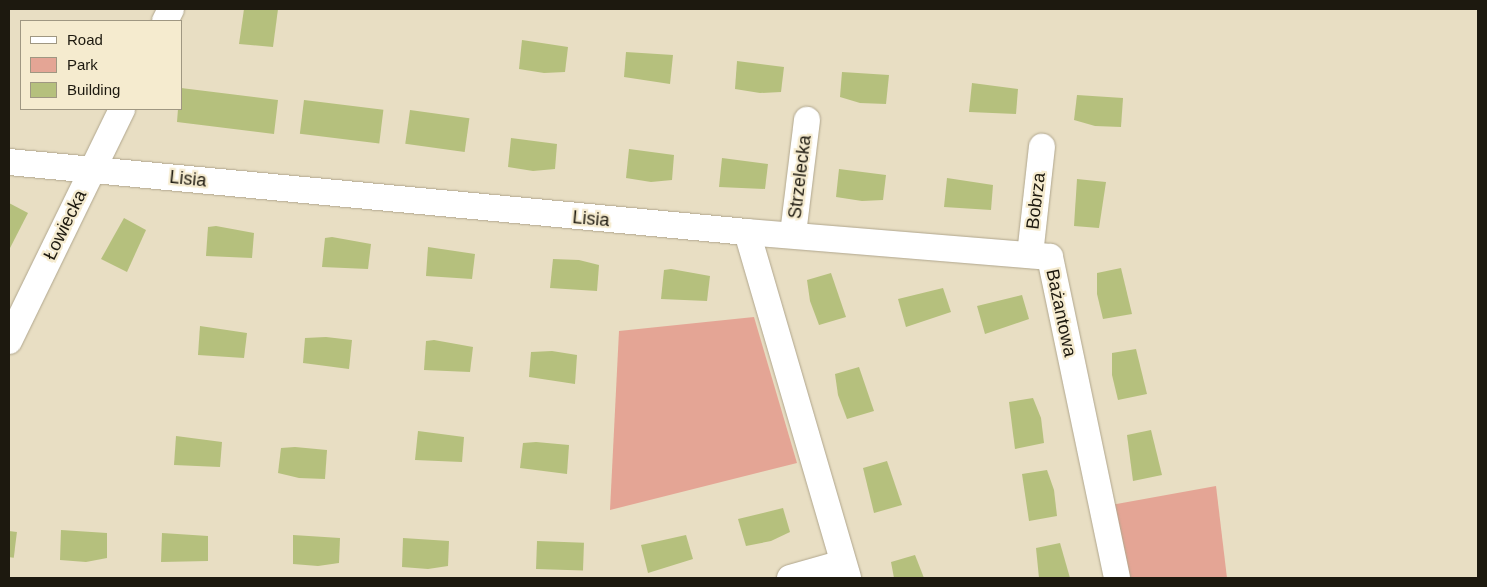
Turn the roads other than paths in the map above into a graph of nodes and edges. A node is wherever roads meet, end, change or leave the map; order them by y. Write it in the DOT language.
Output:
graph roads {
  1 [pos="171,9"];
  2 [pos="165,20"];
  3 [pos="122,110"];
  4 [pos="807,120"];
  5 [pos="1042,146"];
  6 [pos="9,162"];
  7 [pos="92,169"];
  8 [pos="748,232"];
  9 [pos="794,234"];
  10 [pos="1030,255"];
  11 [pos="9,341"];
  12 [pos="845,570"];
  13 [pos="790,578"];
  14 [pos="1117,578"];
  1 -- 2 [label="street"];
  3 -- 7 [label="street, Łowiecka"];
  4 -- 9 [label="street, Strzelecka"];
  5 -- 10 [label="street, Bobrza"];
  6 -- 7 [label="street, Lisia"];
  7 -- 8 [label="street, Lisia"];
  7 -- 11 [label="street, Łowiecka"];
  8 -- 9 [label="street, Bażantowa"];
  8 -- 12 [label="street"];
  9 -- 10 [label="street, Bażantowa"];
  10 -- 14 [label="street, Bażantowa"];
  12 -- 13 [label="street"];
}
